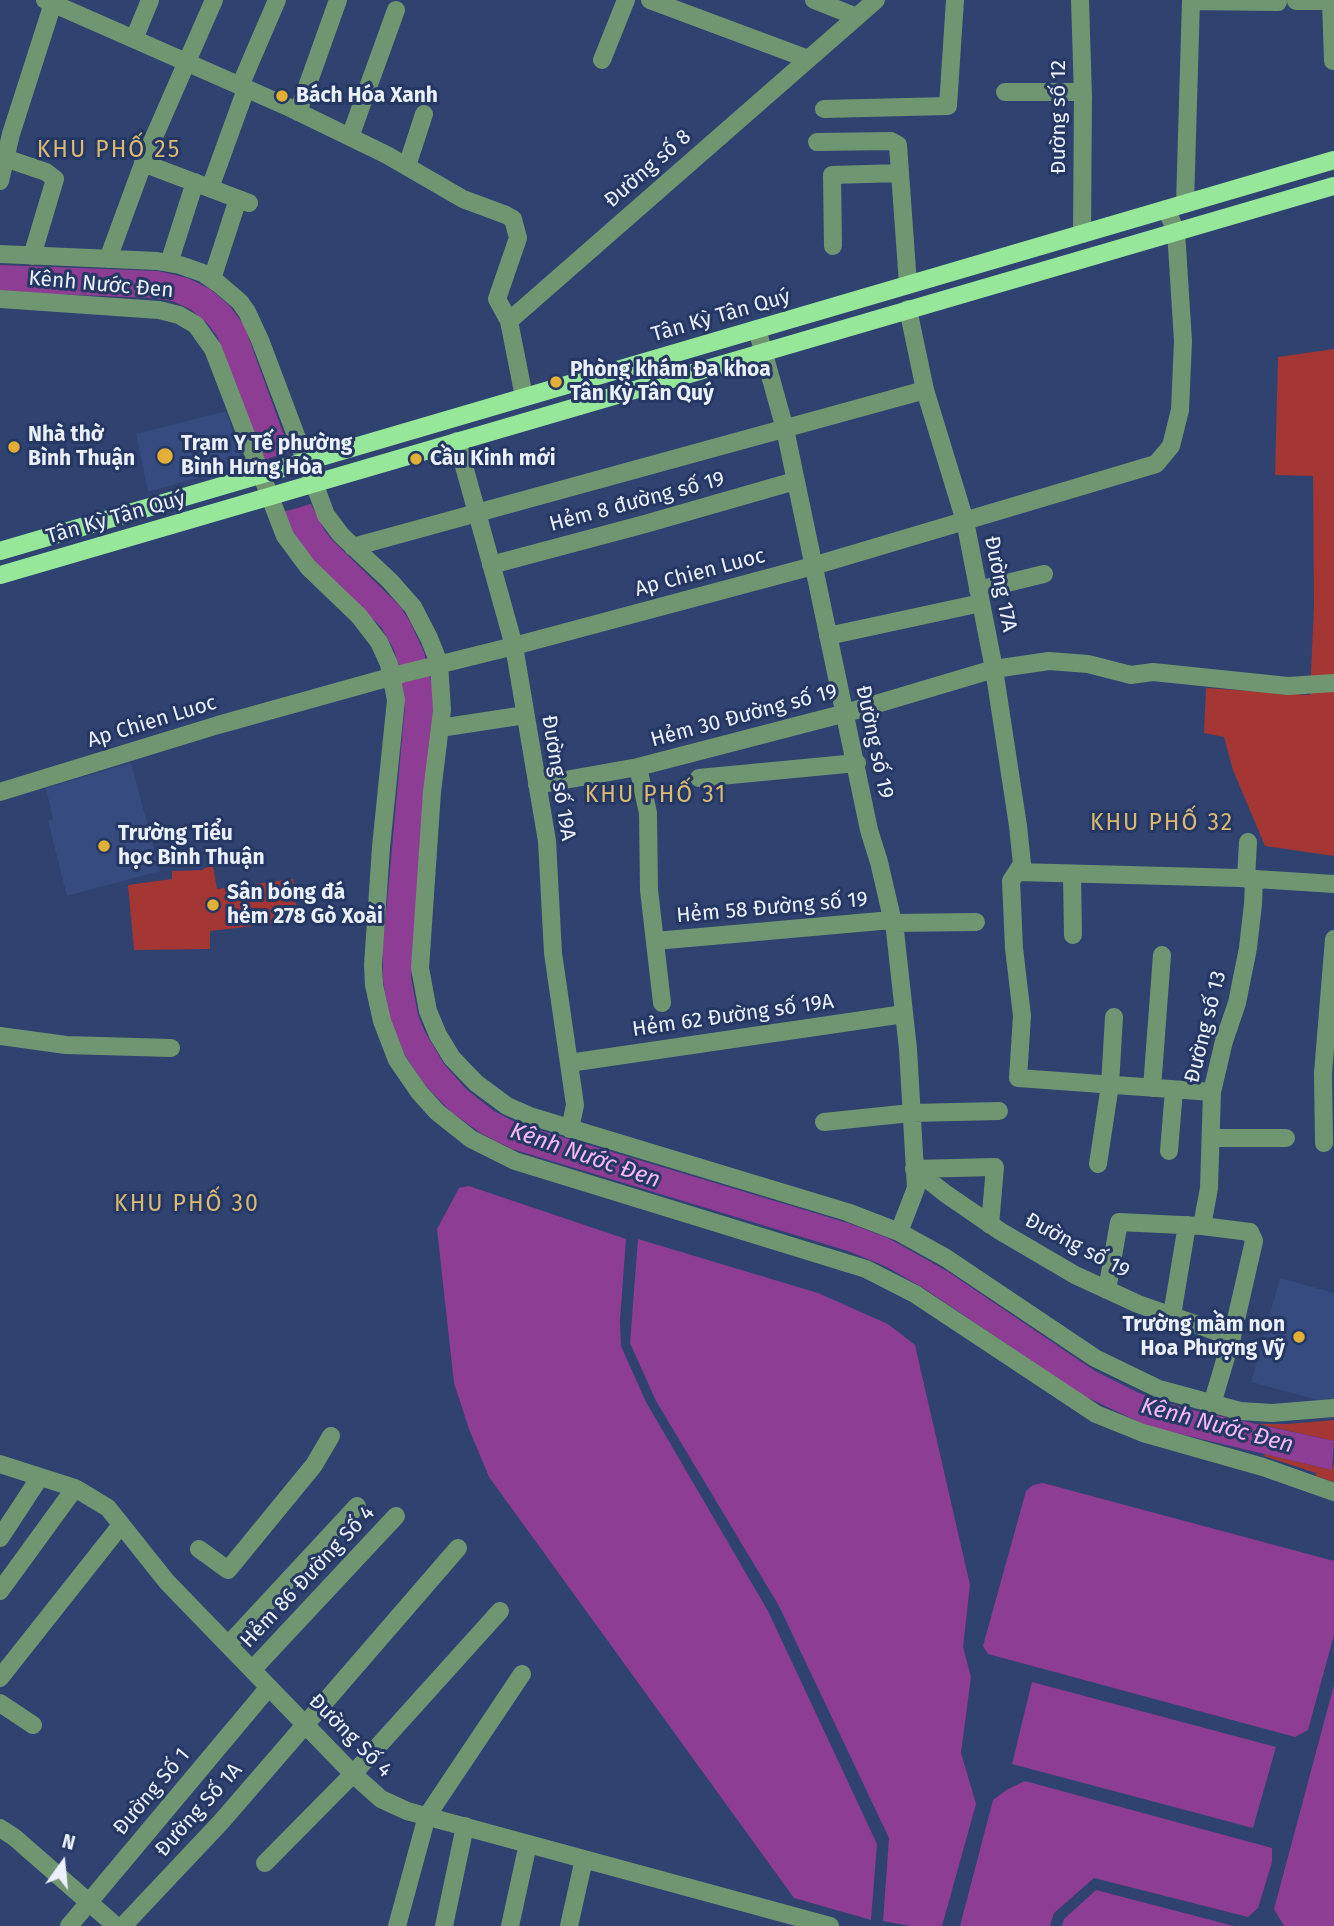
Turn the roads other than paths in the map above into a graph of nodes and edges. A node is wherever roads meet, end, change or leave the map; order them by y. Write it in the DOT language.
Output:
graph roads {
  1 [pos="150,0"];
  2 [pos="214,0"];
  3 [pos="277,0"];
  4 [pos="338,0"];
  5 [pos="626,0"];
  6 [pos="650,0"];
  7 [pos="814,0"];
  8 [pos="876,0"];
  9 [pos="955,0"];
  10 [pos="1080,0"];
  11 [pos="1191,0"];
  12 [pos="51,1"];
  13 [pos="1332,1"];
  14 [pos="1287,2"];
  15 [pos="396,10"];
  16 [pos="857,17"];
  17 [pos="134,39"];
  18 [pos="602,60"];
  19 [pos="808,60"];
  20 [pos="1333,61"];
  21 [pos="187,64"];
  22 [pos="243,88"];
  23 [pos="1005,92"];
  24 [pos="1083,92"];
  25 [pos="824,109"];
  26 [pos="298,112"];
  27 [pos="425,114"];
  28 [pos="350,137"];
  29 [pos="817,142"];
  30 [pos="5,158"];
  31 [pos="1334,160"];
  32 [pos="144,163"];
  33 [pos="407,166"];
  34 [pos="900,173"];
  35 [pos="0,181"];
  36 [pos="202,185"];
  37 [pos="1334,186"];
  38 [pos="1185,204"];
  39 [pos="1166,209"];
  40 [pos="1176,231"];
  41 [pos="1082,234"];
  42 [pos="833,246"];
  43 [pos="0,254"];
  44 [pos="32,256"];
  45 [pos="108,259"];
  46 [pos="169,262"];
  47 [pos="212,279"];
  48 [pos="908,284"];
  49 [pos="0,299"];
  50 [pos="908,309"];
  51 [pos="509,321"];
  52 [pos="757,329"];
  53 [pos="764,351"];
  54 [pos="925,390"];
  55 [pos="524,397"];
  56 [pos="785,429"];
  57 [pos="457,441"];
  58 [pos="305,462"];
  59 [pos="260,475"];
  60 [pos="795,481"];
  61 [pos="313,484"];
  62 [pos="269,497"];
  63 [pos="476,513"];
  64 [pos="965,521"];
  65 [pos="353,547"];
  66 [pos="0,551"];
  67 [pos="491,565"];
  68 [pos="813,566"];
  69 [pos="1044,574"];
  70 [pos="0,575"];
  71 [pos="980,597"];
  72 [pos="828,636"];
  73 [pos="514,646"];
  74 [pos="434,665"];
  75 [pos="994,669"];
  76 [pos="396,675"];
  77 [pos="1334,683"];
  78 [pos="846,713"];
  79 [pos="525,715"];
  80 [pos="440,728"];
  81 [pos="857,763"];
  82 [pos="638,767"];
  83 [pos="699,778"];
  84 [pos="537,785"];
  85 [pos="0,792"];
  86 [pos="1248,842"];
  87 [pos="1017,872"];
  88 [pos="1072,874"];
  89 [pos="1250,880"];
  90 [pos="1334,884"];
  91 [pos="893,922"];
  92 [pos="976,922"];
  93 [pos="1073,935"];
  94 [pos="1334,940"];
  95 [pos="655,941"];
  96 [pos="1162,955"];
  97 [pos="662,1003"];
  98 [pos="904,1014"];
  99 [pos="1114,1017"];
  100 [pos="0,1036"];
  101 [pos="171,1048"];
  102 [pos="569,1063"];
  103 [pos="1329,1073"];
  104 [pos="1110,1086"];
  105 [pos="1152,1088"];
  106 [pos="1174,1090"];
  107 [pos="1212,1092"];
  108 [pos="999,1111"];
  109 [pos="911,1113"];
  110 [pos="824,1122"];
  111 [pos="570,1129"];
  112 [pos="1286,1138"];
  113 [pos="1211,1139"];
  114 [pos="1324,1143"];
  115 [pos="1169,1151"];
  116 [pos="1098,1164"];
  117 [pos="914,1168"];
  118 [pos="990,1225"];
  119 [pos="1195,1225"];
  120 [pos="899,1232"];
  121 [pos="1107,1290"];
  122 [pos="1172,1315"];
  123 [pos="1232,1337"];
  124 [pos="1212,1404"];
  125 [pos="1334,1408"];
  126 [pos="331,1436"];
  127 [pos="0,1464"];
  128 [pos="40,1477"];
  129 [pos="75,1488"];
  130 [pos="1334,1492"];
  131 [pos="357,1506"];
  132 [pos="396,1516"];
  133 [pos="121,1525"];
  134 [pos="0,1538"];
  135 [pos="458,1548"];
  136 [pos="199,1549"];
  137 [pos="0,1591"];
  138 [pos="500,1611"];
  139 [pos="228,1645"];
  140 [pos="253,1669"];
  141 [pos="522,1674"];
  142 [pos="0,1678"];
  143 [pos="269,1687"];
  144 [pos="0,1703"];
  145 [pos="307,1724"];
  146 [pos="33,1725"];
  147 [pos="353,1774"];
  148 [pos="427,1816"];
  149 [pos="465,1826"];
  150 [pos="0,1828"];
  151 [pos="528,1844"];
  152 [pos="584,1859"];
  153 [pos="265,1863"];
  154 [pos="89,1902"];
  155 [pos="69,1926"];
  156 [pos="116,1926"];
  157 [pos="123,1926"];
  158 [pos="397,1926"];
  159 [pos="444,1926"];
  160 [pos="510,1926"];
  161 [pos="569,1926"];
  162 [pos="830,1926"];
  1 -- 17 [label="street"];
  2 -- 21 [label="street"];
  3 -- 22 [label="street"];
  4 -- 26 [label="street"];
  5 -- 18 [label="street"];
  6 -- 19 [label="street"];
  7 -- 16 [label="street"];
  8 -- 16 [label="street, Đường số 8"];
  9 -- 25 [label="street"];
  10 -- 24 [label="street, Đường số 12"];
  11 -- 14 [label="street"];
  11 -- 38 [label="street"];
  12 -- 17 [label="street"];
  12 -- 30 [label="street"];
  13 -- 14 [label="street"];
  13 -- 20 [label="street"];
  15 -- 28 [label="street"];
  16 -- 19 [label="street, Đường số 8"];
  17 -- 21 [label="street"];
  19 -- 51 [label="street, Đường số 8"];
  21 -- 22 [label="street"];
  21 -- 32 [label="street"];
  22 -- 26 [label="street"];
  22 -- 36 [label="street"];
  23 -- 24 [label="street"];
  24 -- 41 [label="street, Đường số 12"];
  26 -- 28 [label="street"];
  27 -- 33 [label="street"];
  28 -- 33 [label="street"];
  29 -- 34 [label="street"];
  30 -- 35 [label="street"];
  30 -- 44 [label="street"];
  31 -- 38 [label="main road, Tân Kỳ Tân Quý"];
  32 -- 36 [label="street"];
  32 -- 45 [label="street"];
  33 -- 51 [label="street"];
  34 -- 42 [label="street"];
  34 -- 48 [label="street"];
  36 -- 46 [label="street"];
  36 -- 47 [label="street"];
  37 -- 40 [label="main road, Tân Kỳ Tân Quý"];
  38 -- 39 [label="main road, Tân Kỳ Tân Quý"];
  39 -- 40 [label="street, Ap Chien Luoc"];
  39 -- 41 [label="main road, Tân Kỳ Tân Quý"];
  40 -- 50 [label="main road, Tân Kỳ Tân Quý"];
  40 -- 64 [label="street, Ap Chien Luoc"];
  41 -- 48 [label="main road, Tân Kỳ Tân Quý"];
  43 -- 44 [label="street, Kênh Nước Đen"];
  44 -- 45 [label="street, Kênh Nước Đen"];
  45 -- 46 [label="street, Kênh Nước Đen"];
  46 -- 47 [label="street, Kênh Nước Đen"];
  47 -- 58 [label="street, Kênh Nước Đen"];
  48 -- 52 [label="main road, Tân Kỳ Tân Quý"];
  49 -- 59 [label="street, Kênh Nước Đen"];
  50 -- 53 [label="main road, Tân Kỳ Tân Quý"];
  50 -- 54 [label="street, Đường 17A"];
  51 -- 55 [label="street"];
  52 -- 53 [label="street, Đường số 19"];
  52 -- 55 [label="main road, Tân Kỳ Tân Quý"];
  53 -- 56 [label="street, Đường số 19"];
  53 -- 57 [label="main road, Tân Kỳ Tân Quý"];
  54 -- 56 [label="street"];
  54 -- 64 [label="street, Đường 17A"];
  55 -- 58 [label="main road, Tân Kỳ Tân Quý"];
  56 -- 60 [label="street, Đường số 19"];
  56 -- 63 [label="street"];
  57 -- 61 [label="main road, Tân Kỳ Tân Quý"];
  57 -- 63 [label="street, Đường số 19A"];
  58 -- 59 [label="main road, Tân Kỳ Tân Quý"];
  58 -- 61 [label="street, Kênh Nước Đen"];
  59 -- 62 [label="street, Kênh Nước Đen"];
  59 -- 66 [label="main road, Tân Kỳ Tân Quý"];
  60 -- 67 [label="street, Hẻm 8 đường số 19"];
  60 -- 68 [label="street, Đường số 19"];
  61 -- 62 [label="main road, Tân Kỳ Tân Quý"];
  61 -- 65 [label="street, Kênh Nước Đen"];
  62 -- 70 [label="main road, Tân Kỳ Tân Quý"];
  62 -- 76 [label="street, Kênh Nước Đen"];
  63 -- 65 [label="street"];
  63 -- 67 [label="street, Đường số 19A"];
  64 -- 68 [label="street, Ap Chien Luoc"];
  64 -- 71 [label="street, Đường 17A"];
  65 -- 74 [label="street, Kênh Nước Đen"];
  67 -- 73 [label="street, Đường số 19A"];
  68 -- 72 [label="street, Đường số 19"];
  68 -- 73 [label="street, Ap Chien Luoc"];
  69 -- 71 [label="street"];
  71 -- 72 [label="street"];
  71 -- 75 [label="street, Đường 17A"];
  72 -- 78 [label="street, Đường số 19"];
  73 -- 74 [label="street, Ap Chien Luoc"];
  73 -- 79 [label="street, Đường số 19A"];
  74 -- 76 [label="street, Ap Chien Luoc"];
  74 -- 80 [label="street, Kênh Nước Đen"];
  75 -- 77 [label="street, Hẻm 30 Đường số 19"];
  75 -- 78 [label="street, Hẻm 30 Đường số 19"];
  75 -- 87 [label="street, Đường 17A"];
  76 -- 85 [label="street, Ap Chien Luoc"];
  76 -- 130 [label="street, Kênh Nước Đen"];
  78 -- 81 [label="street, Đường số 19"];
  78 -- 82 [label="street, Hẻm 30 Đường số 19"];
  79 -- 80 [label="street"];
  79 -- 84 [label="street, Đường số 19A"];
  80 -- 111 [label="street, Kênh Nước Đen"];
  81 -- 83 [label="street"];
  81 -- 91 [label="street, Đường số 19"];
  82 -- 84 [label="street, Hẻm 30 Đường số 19"];
  82 -- 95 [label="street"];
  84 -- 102 [label="street, Đường số 19A"];
  86 -- 89 [label="street, Đường số 13"];
  87 -- 88 [label="street"];
  87 -- 104 [label="street, Đường 17A"];
  88 -- 89 [label="street"];
  88 -- 93 [label="street"];
  89 -- 90 [label="street"];
  89 -- 107 [label="street, Đường số 13"];
  91 -- 92 [label="street, Hẻm 58 Đường số 19"];
  91 -- 95 [label="street, Hẻm 58 Đường số 19"];
  91 -- 98 [label="street, Đường số 19"];
  94 -- 103 [label="street"];
  95 -- 97 [label="street"];
  96 -- 105 [label="street"];
  98 -- 102 [label="street, Hẻm 62 Đường số 19A"];
  98 -- 109 [label="street, Đường số 19"];
  99 -- 104 [label="street"];
  100 -- 101 [label="street"];
  102 -- 111 [label="street, Đường số 19A"];
  103 -- 114 [label="street"];
  104 -- 105 [label="street"];
  104 -- 116 [label="street"];
  105 -- 106 [label="street"];
  106 -- 107 [label="street"];
  106 -- 115 [label="street"];
  107 -- 113 [label="street, Đường số 13"];
  108 -- 109 [label="street"];
  109 -- 110 [label="street"];
  109 -- 117 [label="street, Đường số 19"];
  111 -- 120 [label="street, Kênh Nước Đen"];
  112 -- 113 [label="street"];
  113 -- 119 [label="street, Đường số 13"];
  117 -- 118 [label="street, Đường số 19"];
  117 -- 118 [label="street"];
  117 -- 120 [label="street, Đường số 19"];
  118 -- 121 [label="street, Đường số 19"];
  119 -- 121 [label="street"];
  119 -- 122 [label="street, Đường số 13"];
  119 -- 123 [label="street"];
  120 -- 124 [label="street, Kênh Nước Đen"];
  121 -- 122 [label="street, Đường số 19"];
  122 -- 123 [label="street, Đường số 19"];
  123 -- 124 [label="street"];
  124 -- 125 [label="street, Kênh Nước Đen"];
  126 -- 136 [label="street"];
  127 -- 128 [label="street, Đường Số 4"];
  128 -- 129 [label="street, Đường Số 4"];
  128 -- 134 [label="street"];
  129 -- 133 [label="street, Đường Số 4"];
  129 -- 137 [label="street"];
  131 -- 139 [label="street"];
  132 -- 140 [label="street, Hẻm 86 Đường Số 4"];
  133 -- 139 [label="street, Đường Số 4"];
  133 -- 142 [label="street"];
  135 -- 145 [label="street, Đường Số 1A"];
  138 -- 147 [label="street"];
  139 -- 140 [label="street, Đường Số 4"];
  140 -- 143 [label="street, Đường Số 4"];
  141 -- 148 [label="street"];
  143 -- 145 [label="street, Đường Số 4"];
  143 -- 154 [label="street, Đường Số 1"];
  144 -- 146 [label="street"];
  145 -- 147 [label="street, Đường Số 4"];
  145 -- 157 [label="street, Đường Số 1A"];
  147 -- 148 [label="street, Đường Số 4"];
  147 -- 153 [label="street"];
  148 -- 149 [label="street, Đường Số 4"];
  148 -- 158 [label="street"];
  149 -- 151 [label="street, Đường Số 4"];
  149 -- 159 [label="street"];
  150 -- 154 [label="street"];
  151 -- 152 [label="street, Đường Số 4"];
  151 -- 160 [label="street"];
  152 -- 161 [label="street"];
  152 -- 162 [label="street, Đường Số 4"];
  154 -- 155 [label="street, Đường Số 1"];
  154 -- 156 [label="street"];
}
